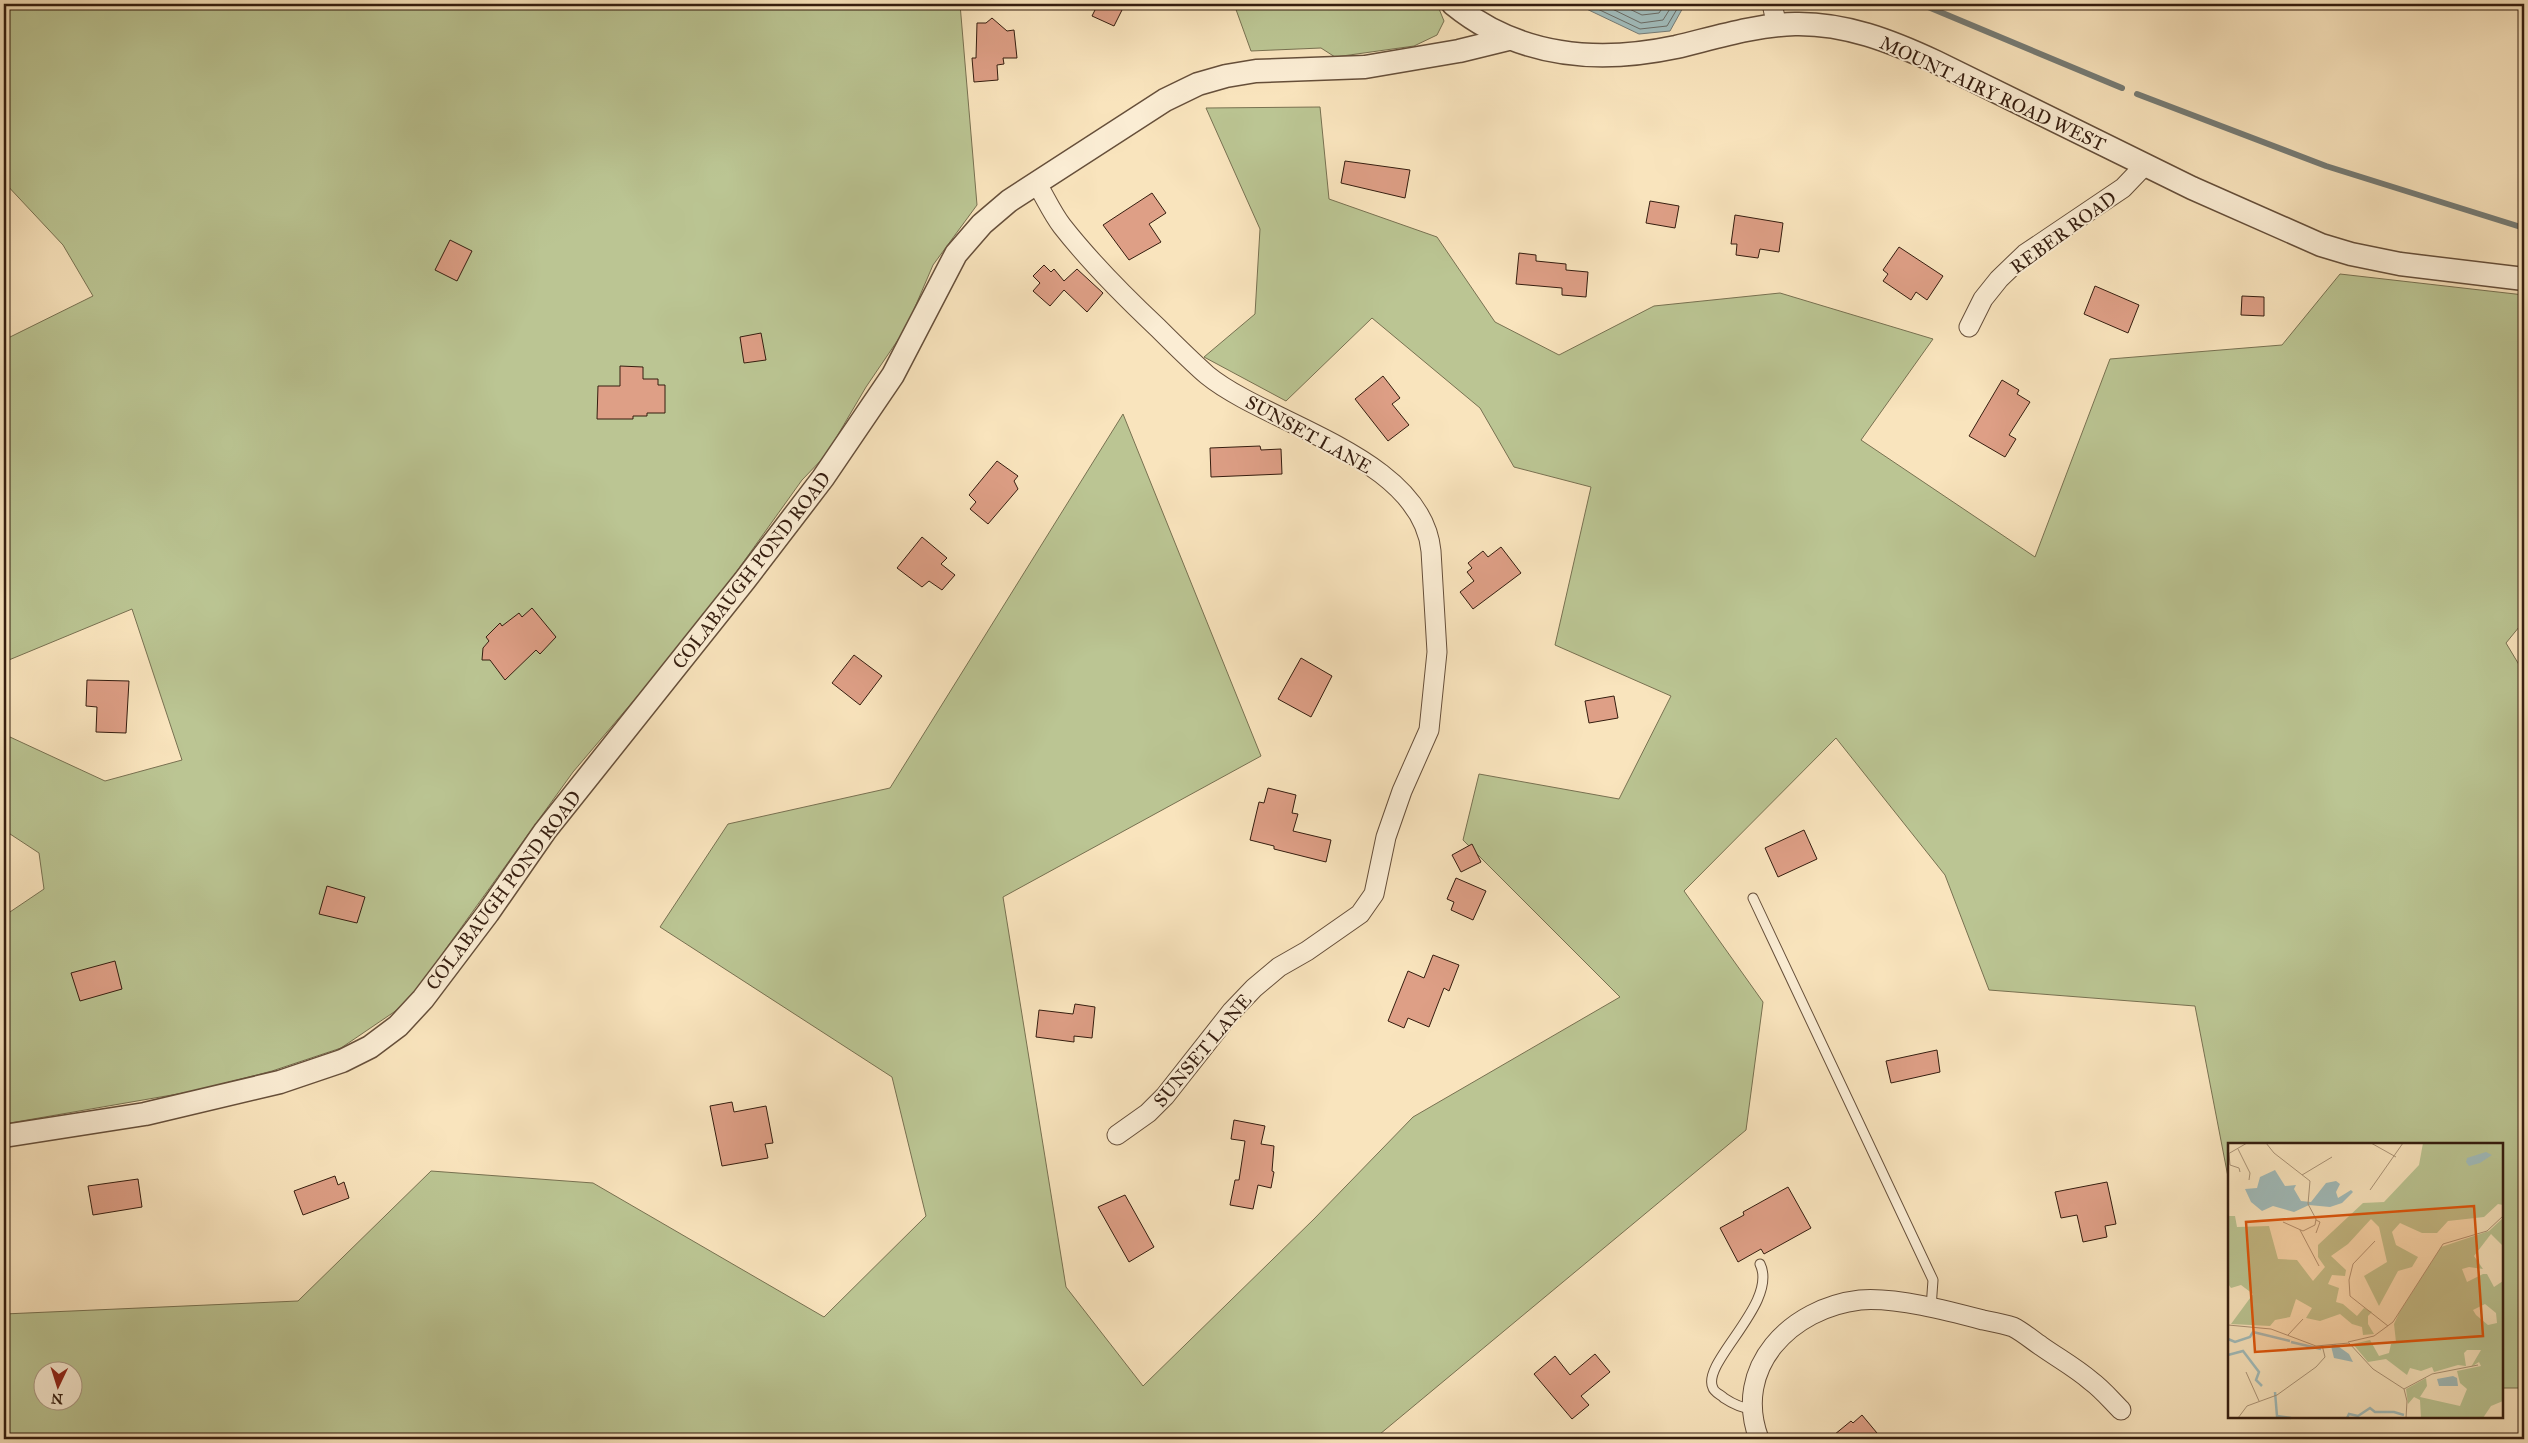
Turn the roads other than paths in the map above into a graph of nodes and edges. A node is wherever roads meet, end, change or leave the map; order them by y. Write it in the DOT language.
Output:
graph roads {
  1 [pos="1453,4"];
  2 [pos="1772,4"];
  3 [pos="1776,26"];
  4 [pos="1508,39"];
  5 [pos="2145,166"];
  6 [pos="1037,184"];
  7 [pos="2524,278"];
  8 [pos="1969,327"];
  9 [pos="1753,898"];
  10 [pos="1117,1135"];
  11 [pos="4,1136"];
  12 [pos="1760,1264"];
  13 [pos="1930,1308"];
  14 [pos="1752,1409"];
  15 [pos="2121,1410"];
  16 [pos="1758,1439"];
  1 -- 4 [label="street, MOUNT AIRY ROAD WEST"];
  2 -- 3 [label="street"];
  3 -- 4 [label="street, MOUNT AIRY ROAD WEST"];
  3 -- 5 [label="street, MOUNT AIRY ROAD WEST"];
  4 -- 6 [label="street, COLABAUGH POND ROAD"];
  5 -- 7 [label="street, MOUNT AIRY ROAD WEST"];
  5 -- 8 [label="street, REBER ROAD"];
  6 -- 10 [label="street, SUNSET LANE"];
  6 -- 11 [label="street, COLABAUGH POND ROAD"];
  9 -- 13 [label="lane"];
  12 -- 14 [label="lane"];
  13 -- 14 [label="street"];
  13 -- 15 [label="street"];
  14 -- 16 [label="street"];
}
